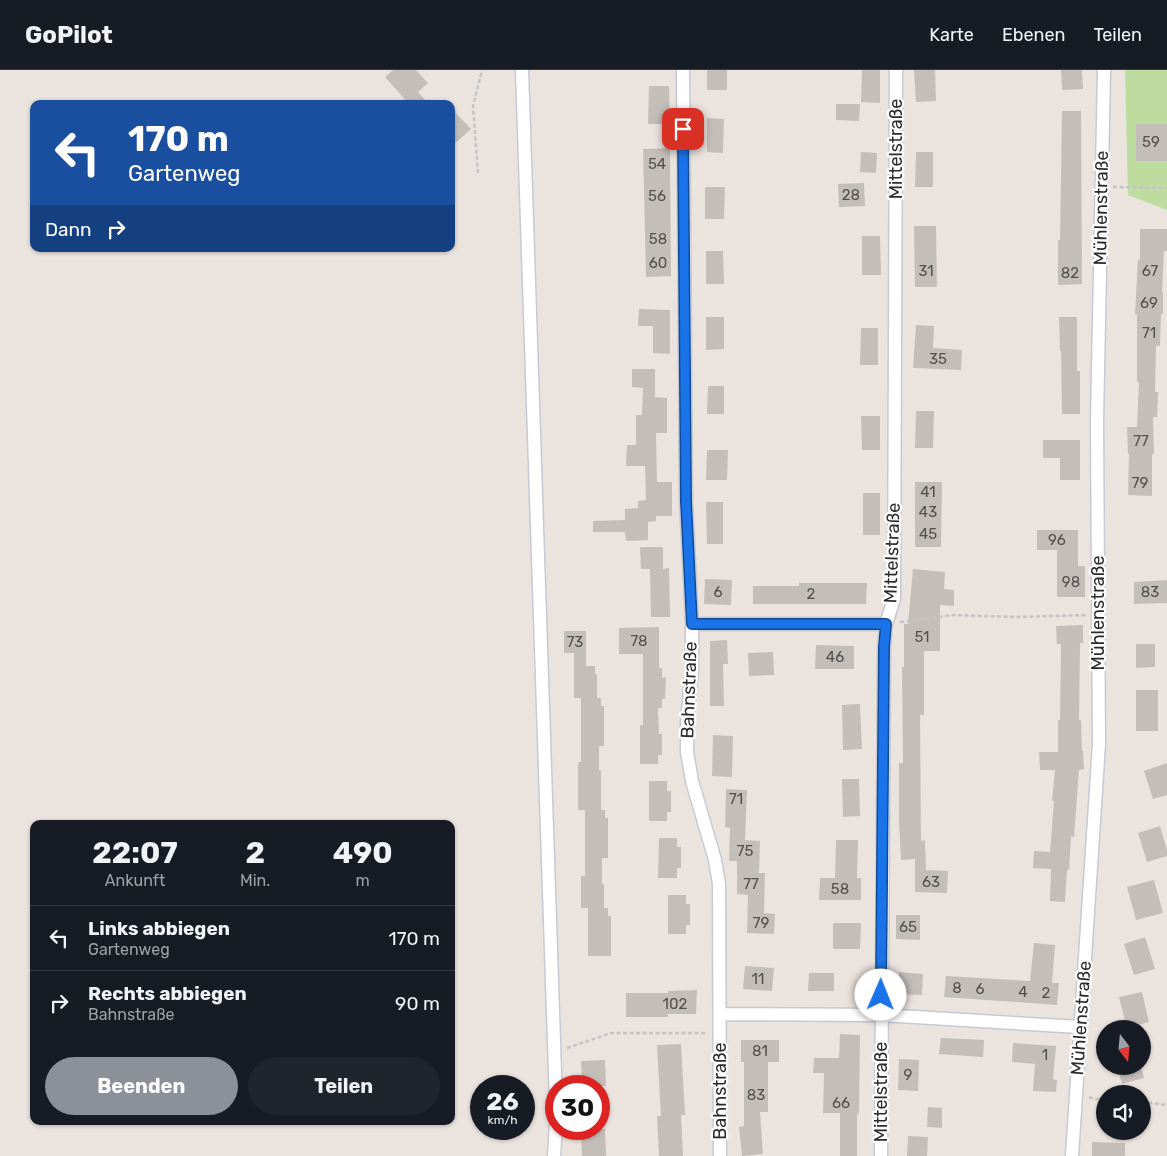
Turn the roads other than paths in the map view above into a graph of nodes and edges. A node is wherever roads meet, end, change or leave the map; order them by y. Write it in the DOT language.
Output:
graph roads {
  1 [pos="522,70"];
  2 [pos="683,70"];
  3 [pos="896,70"];
  4 [pos="1104,70"];
  5 [pos="692,624"];
  6 [pos="886,624"];
  7 [pos="720,1014"];
  8 [pos="881,1015"];
  9 [pos="1080,1028"];
  10 [pos="555,1075"];
  11 [pos="555,1140"];
  12 [pos="554,1156"];
  13 [pos="720,1156"];
  14 [pos="881,1156"];
  15 [pos="1072,1156"];
  1 -- 10 [label="street"];
  2 -- 5 [label="street, Bahnstraße"];
  3 -- 6 [label="street, Mittelstraße"];
  4 -- 9 [label="street, Mühlenstraße"];
  5 -- 6 [label="street"];
  5 -- 7 [label="street, Bahnstraße"];
  6 -- 8 [label="street, Mittelstraße"];
  7 -- 8 [label="street"];
  7 -- 13 [label="street, Bahnstraße"];
  8 -- 9 [label="street"];
  8 -- 14 [label="street, Mittelstraße"];
  9 -- 15 [label="street, Mühlenstraße"];
  11 -- 12 [label="street"];
}
